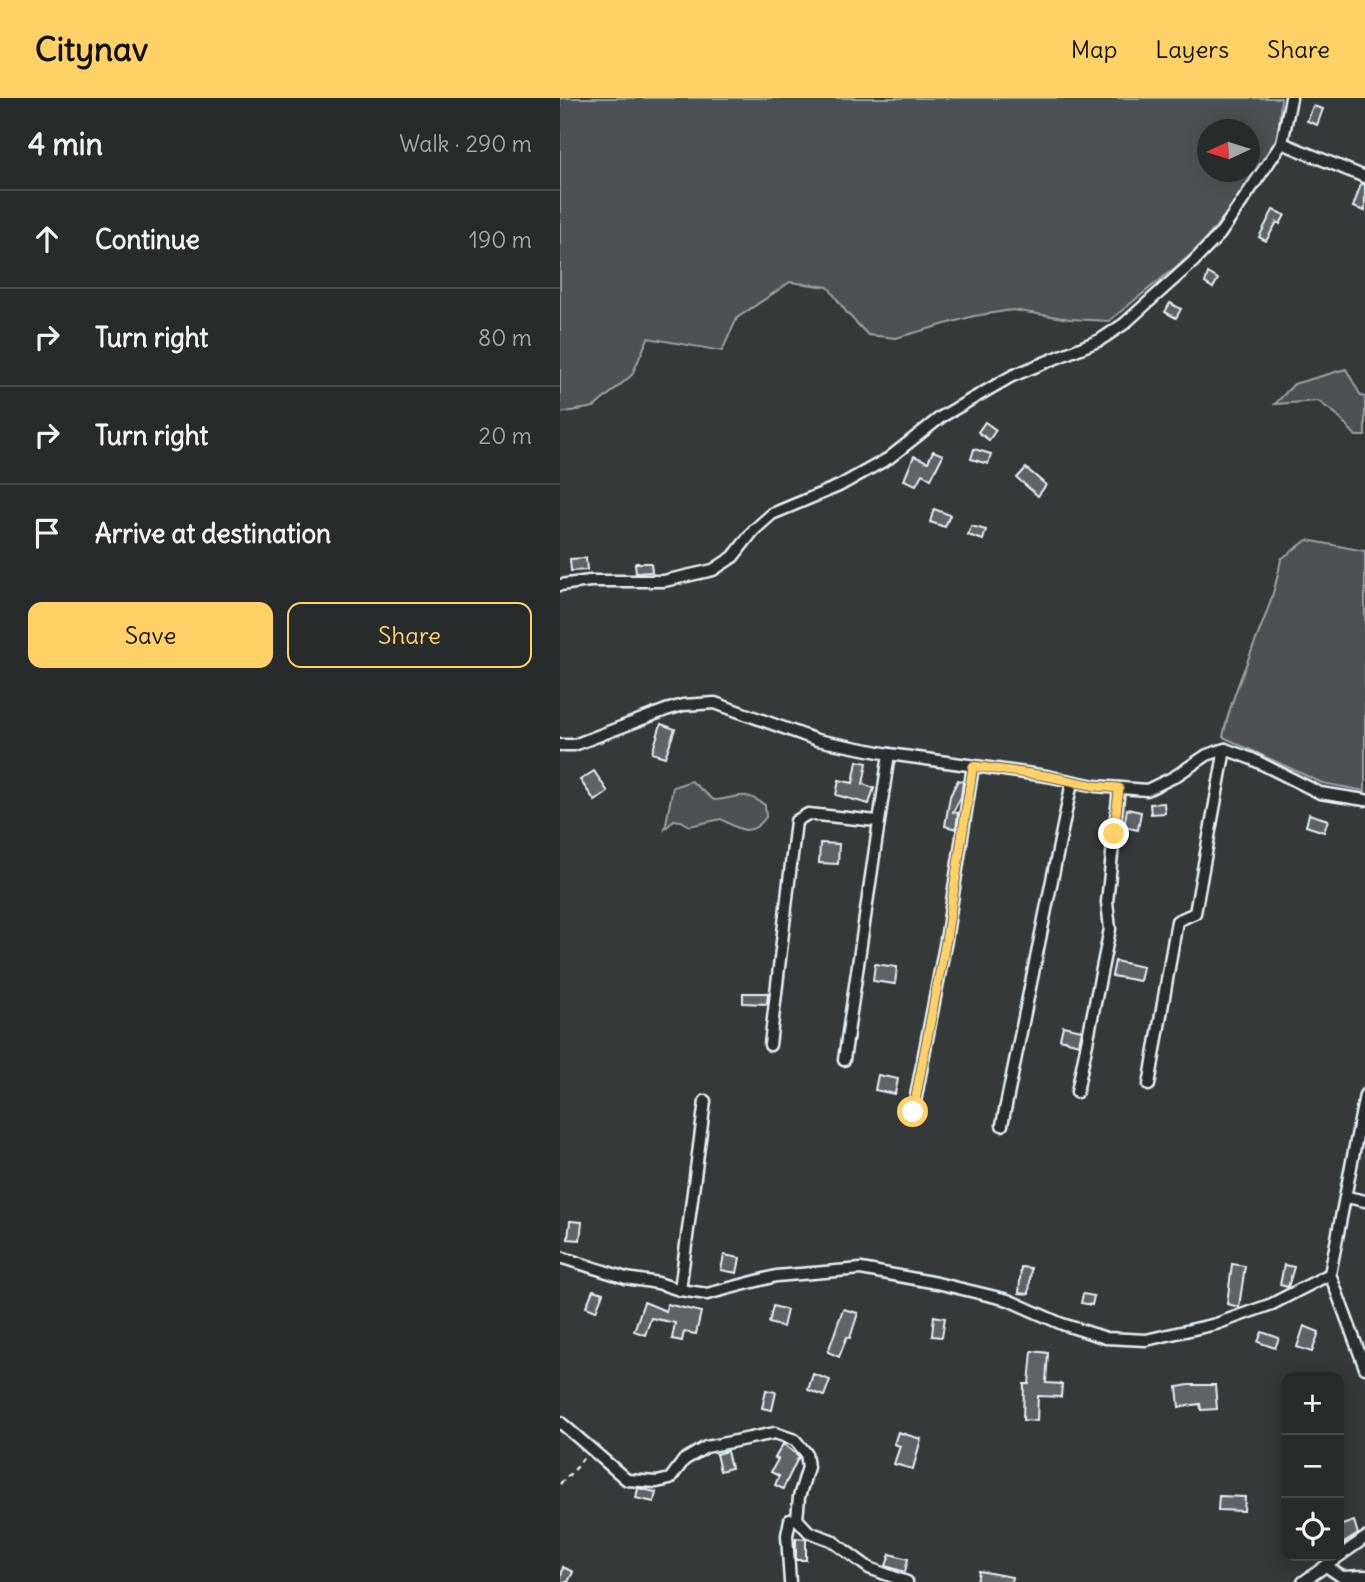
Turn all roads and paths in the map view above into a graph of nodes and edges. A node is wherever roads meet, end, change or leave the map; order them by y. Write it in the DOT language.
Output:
graph roads {
  1 [pos="1291,98"];
  2 [pos="1282,143"];
  3 [pos="1365,177"];
  4 [pos="560,585"];
  5 [pos="560,745"];
  6 [pos="1225,749"];
  7 [pos="889,754"];
  8 [pos="973,766"];
  9 [pos="1072,782"];
  10 [pos="1119,788"];
  11 [pos="1365,800"];
  12 [pos="877,821"];
  13 [pos="770,1045"];
  14 [pos="844,1060"];
  15 [pos="1149,1085"];
  16 [pos="1077,1092"];
  17 [pos="1365,1095"];
  18 [pos="705,1101"];
  19 [pos="913,1112"];
  20 [pos="1002,1125"];
  21 [pos="1346,1197"];
  22 [pos="1365,1201"];
  23 [pos="560,1257"];
  24 [pos="1330,1275"];
  25 [pos="680,1290"];
  26 [pos="1365,1368"];
  27 [pos="560,1422"];
  28 [pos="589,1448"];
  29 [pos="560,1484"];
  30 [pos="797,1518"];
  31 [pos="1365,1538"];
  32 [pos="1326,1566"];
  33 [pos="1365,1576"];
  34 [pos="1339,1580"];
  35 [pos="790,1582"];
  36 [pos="907,1582"];
  37 [pos="1303,1582"];
  1 -- 2 [label="street"];
  2 -- 3 [label="street"];
  2 -- 4 [label="street"];
  5 -- 7 [label="street"];
  6 -- 10 [label="street"];
  6 -- 11 [label="street"];
  6 -- 15 [label="street"];
  7 -- 8 [label="street"];
  7 -- 12 [label="street"];
  8 -- 9 [label="street"];
  8 -- 19 [label="street"];
  9 -- 10 [label="street"];
  9 -- 20 [label="street"];
  10 -- 16 [label="street"];
  12 -- 13 [label="street"];
  12 -- 14 [label="street"];
  17 -- 21 [label="street"];
  18 -- 25 [label="street"];
  21 -- 22 [label="street"];
  21 -- 24 [label="street"];
  23 -- 25 [label="street"];
  24 -- 25 [label="street"];
  24 -- 26 [label="street"];
  27 -- 28 [label="street"];
  28 -- 29 [label="path"];
  28 -- 30 [label="street"];
  30 -- 35 [label="street"];
  30 -- 36 [label="street"];
  31 -- 32 [label="street"];
  32 -- 34 [label="street"];
  32 -- 37 [label="street"];
  33 -- 34 [label="street"];
}
